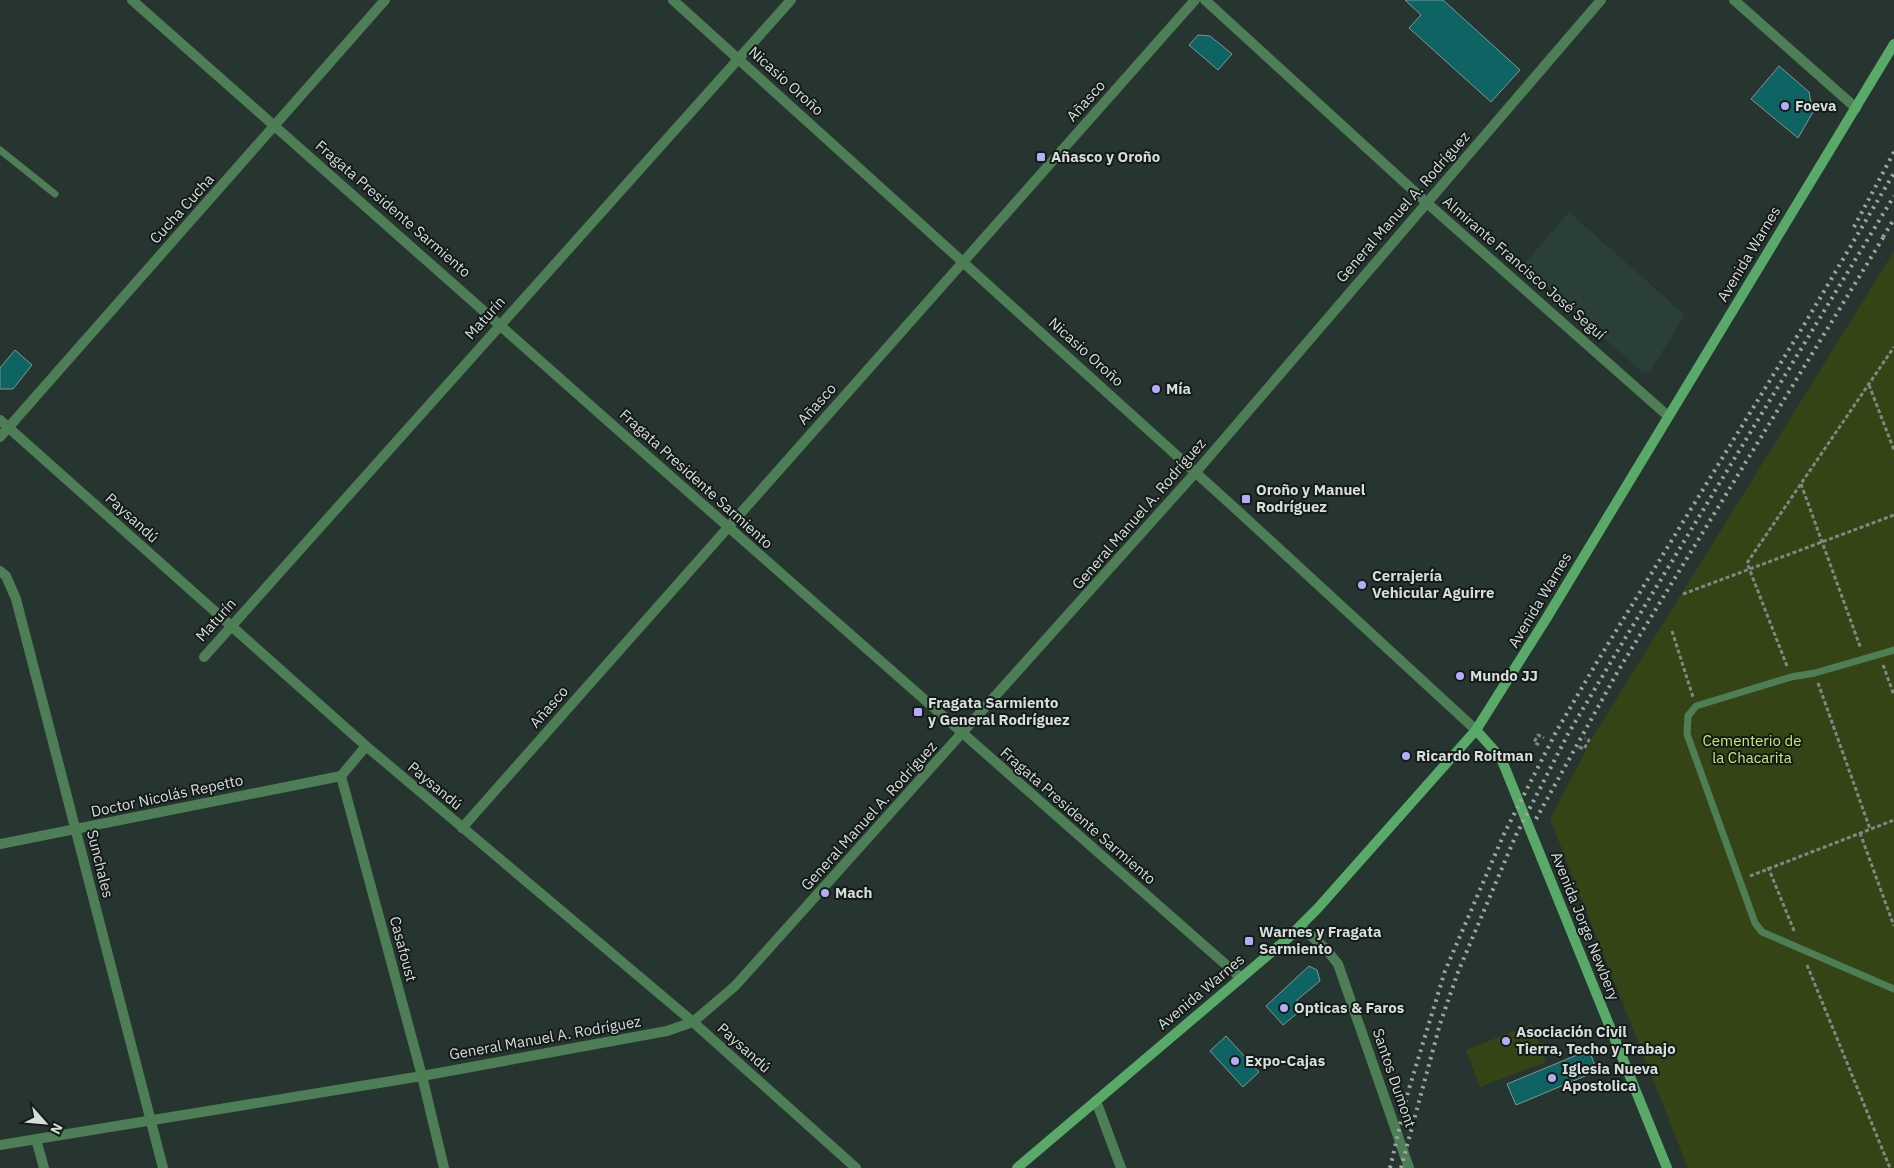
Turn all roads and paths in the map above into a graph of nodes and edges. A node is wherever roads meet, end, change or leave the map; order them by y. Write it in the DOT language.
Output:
graph roads {
  1 [pos="132,0"];
  2 [pos="385,0"];
  3 [pos="674,0"];
  4 [pos="791,0"];
  5 [pos="1195,0"];
  6 [pos="1205,0"];
  7 [pos="1600,0"];
  8 [pos="1734,0"];
  9 [pos="1894,44"];
  10 [pos="739,59"];
  11 [pos="1856,108"];
  12 [pos="276,126"];
  13 [pos="0,150"];
  14 [pos="55,194"];
  15 [pos="1427,203"];
  16 [pos="964,261"];
  17 [pos="500,324"];
  18 [pos="1894,347"];
  19 [pos="1869,385"];
  20 [pos="1668,416"];
  21 [pos="4,424"];
  22 [pos="0,437"];
  23 [pos="1894,450"];
  24 [pos="1196,472"];
  25 [pos="1801,484"];
  26 [pos="1894,515"];
  27 [pos="727,528"];
  28 [pos="1823,542"];
  29 [pos="1749,569"];
  30 [pos="0,571"];
  31 [pos="1683,594"];
  32 [pos="231,626"];
  33 [pos="1672,631"];
  34 [pos="1894,650"];
  35 [pos="1879,655"];
  36 [pos="204,657"];
  37 [pos="1865,659"];
  38 [pos="1815,673"];
  39 [pos="1791,677"];
  40 [pos="1894,695"];
  41 [pos="1696,706"];
  42 [pos="1476,730"];
  43 [pos="962,735"];
  44 [pos="1544,738"];
  45 [pos="1585,738"];
  46 [pos="1539,745"];
  47 [pos="366,746"];
  48 [pos="1579,746"];
  49 [pos="341,776"];
  50 [pos="1894,820"];
  51 [pos="462,828"];
  52 [pos="1870,829"];
  53 [pos="76,830"];
  54 [pos="1860,833"];
  55 [pos="0,844"];
  56 [pos="1768,868"];
  57 [pos="1740,881"];
  58 [pos="1300,926"];
  59 [pos="1894,926"];
  60 [pos="1801,949"];
  61 [pos="1241,978"];
  62 [pos="1894,989"];
  63 [pos="693,1022"];
  64 [pos="422,1076"];
  65 [pos="1096,1101"];
  66 [pos="150,1120"];
  67 [pos="36,1139"];
  68 [pos="0,1145"];
  69 [pos="44,1168"];
  70 [pos="163,1168"];
  71 [pos="444,1168"];
  72 [pos="856,1168"];
  73 [pos="1017,1168"];
  74 [pos="1121,1168"];
  75 [pos="1409,1168"];
  76 [pos="1667,1168"];
  77 [pos="1890,1168"];
  1 -- 12 [label="street, Fragata Presidente Sarmiento"];
  2 -- 12 [label="street, Cucha Cucha"];
  3 -- 10 [label="street, Nicasio Oroño"];
  4 -- 10 [label="street, Maturín"];
  5 -- 16 [label="street, Añasco"];
  6 -- 15 [label="street, Almirante Francisco José Seguí"];
  7 -- 15 [label="street, General Manuel A. Rodríguez"];
  8 -- 11 [label="street"];
  9 -- 11 [label="main road, Avenida Warnes"];
  10 -- 16 [label="street, Nicasio Oroño"];
  10 -- 17 [label="street, Maturín"];
  11 -- 20 [label="main road, Avenida Warnes"];
  12 -- 17 [label="street, Fragata Presidente Sarmiento"];
  12 -- 21 [label="street, Cucha Cucha"];
  13 -- 14 [label="lane"];
  15 -- 20 [label="street, Almirante Francisco José Seguí"];
  15 -- 24 [label="street, General Manuel A. Rodríguez"];
  16 -- 24 [label="street, Nicasio Oroño"];
  16 -- 27 [label="street, Añasco"];
  17 -- 27 [label="street, Fragata Presidente Sarmiento"];
  17 -- 32 [label="street, Maturín"];
  18 -- 19 [label="path"];
  19 -- 23 [label="path"];
  19 -- 25 [label="path"];
  20 -- 42 [label="main road, Avenida Warnes"];
  21 -- 22 [label="street, Cucha Cucha"];
  21 -- 32 [label="street, Paysandú"];
  24 -- 42 [label="street, Nicasio Oroño"];
  24 -- 43 [label="street, General Manuel A. Rodríguez"];
  25 -- 28 [label="path"];
  25 -- 29 [label="path"];
  26 -- 28 [label="path"];
  27 -- 43 [label="street, Fragata Presidente Sarmiento"];
  27 -- 51 [label="street, Añasco"];
  28 -- 29 [label="path"];
  28 -- 37 [label="path"];
  29 -- 31 [label="path"];
  29 -- 39 [label="path"];
  30 -- 53 [label="street, Sunchales"];
  32 -- 36 [label="street, Maturín"];
  32 -- 47 [label="street, Paysandú"];
  33 -- 41 [label="path"];
  34 -- 35 [label="lane"];
  35 -- 37 [label="lane"];
  35 -- 40 [label="path"];
  37 -- 38 [label="lane"];
  38 -- 39 [label="lane"];
  38 -- 52 [label="path"];
  39 -- 41 [label="lane"];
  41 -- 57 [label="lane"];
  42 -- 58 [label="main road, Avenida Warnes"];
  42 -- 76 [label="main road, Avenida Jorge Newbery"];
  43 -- 61 [label="street, Fragata Presidente Sarmiento"];
  43 -- 63 [label="street, General Manuel A. Rodríguez"];
  44 -- 46 [label="path"];
  45 -- 48 [label="path"];
  47 -- 49 [label="street"];
  47 -- 51 [label="street, Paysandú"];
  49 -- 53 [label="street, Doctor Nicolás Repetto"];
  49 -- 64 [label="street, Casafoust"];
  50 -- 52 [label="path"];
  51 -- 63 [label="street, Paysandú"];
  52 -- 54 [label="path"];
  53 -- 55 [label="street, Doctor Nicolás Repetto"];
  53 -- 66 [label="street, Sunchales"];
  54 -- 56 [label="path"];
  54 -- 59 [label="path"];
  56 -- 57 [label="path"];
  56 -- 60 [label="path"];
  57 -- 60 [label="lane"];
  58 -- 61 [label="main road, Avenida Warnes"];
  58 -- 75 [label="street, Santos Dumont"];
  60 -- 62 [label="lane"];
  60 -- 77 [label="path"];
  61 -- 65 [label="main road, Avenida Warnes"];
  63 -- 64 [label="street, General Manuel A. Rodríguez"];
  63 -- 72 [label="street, Paysandú"];
  64 -- 66 [label="street, General Manuel A. Rodríguez"];
  64 -- 71 [label="street, Casafoust"];
  65 -- 73 [label="main road, Avenida Warnes"];
  65 -- 74 [label="street"];
  66 -- 67 [label="street, General Manuel A. Rodríguez"];
  66 -- 70 [label="street, Sunchales"];
  67 -- 68 [label="street, General Manuel A. Rodríguez"];
  67 -- 69 [label="street"];
}
